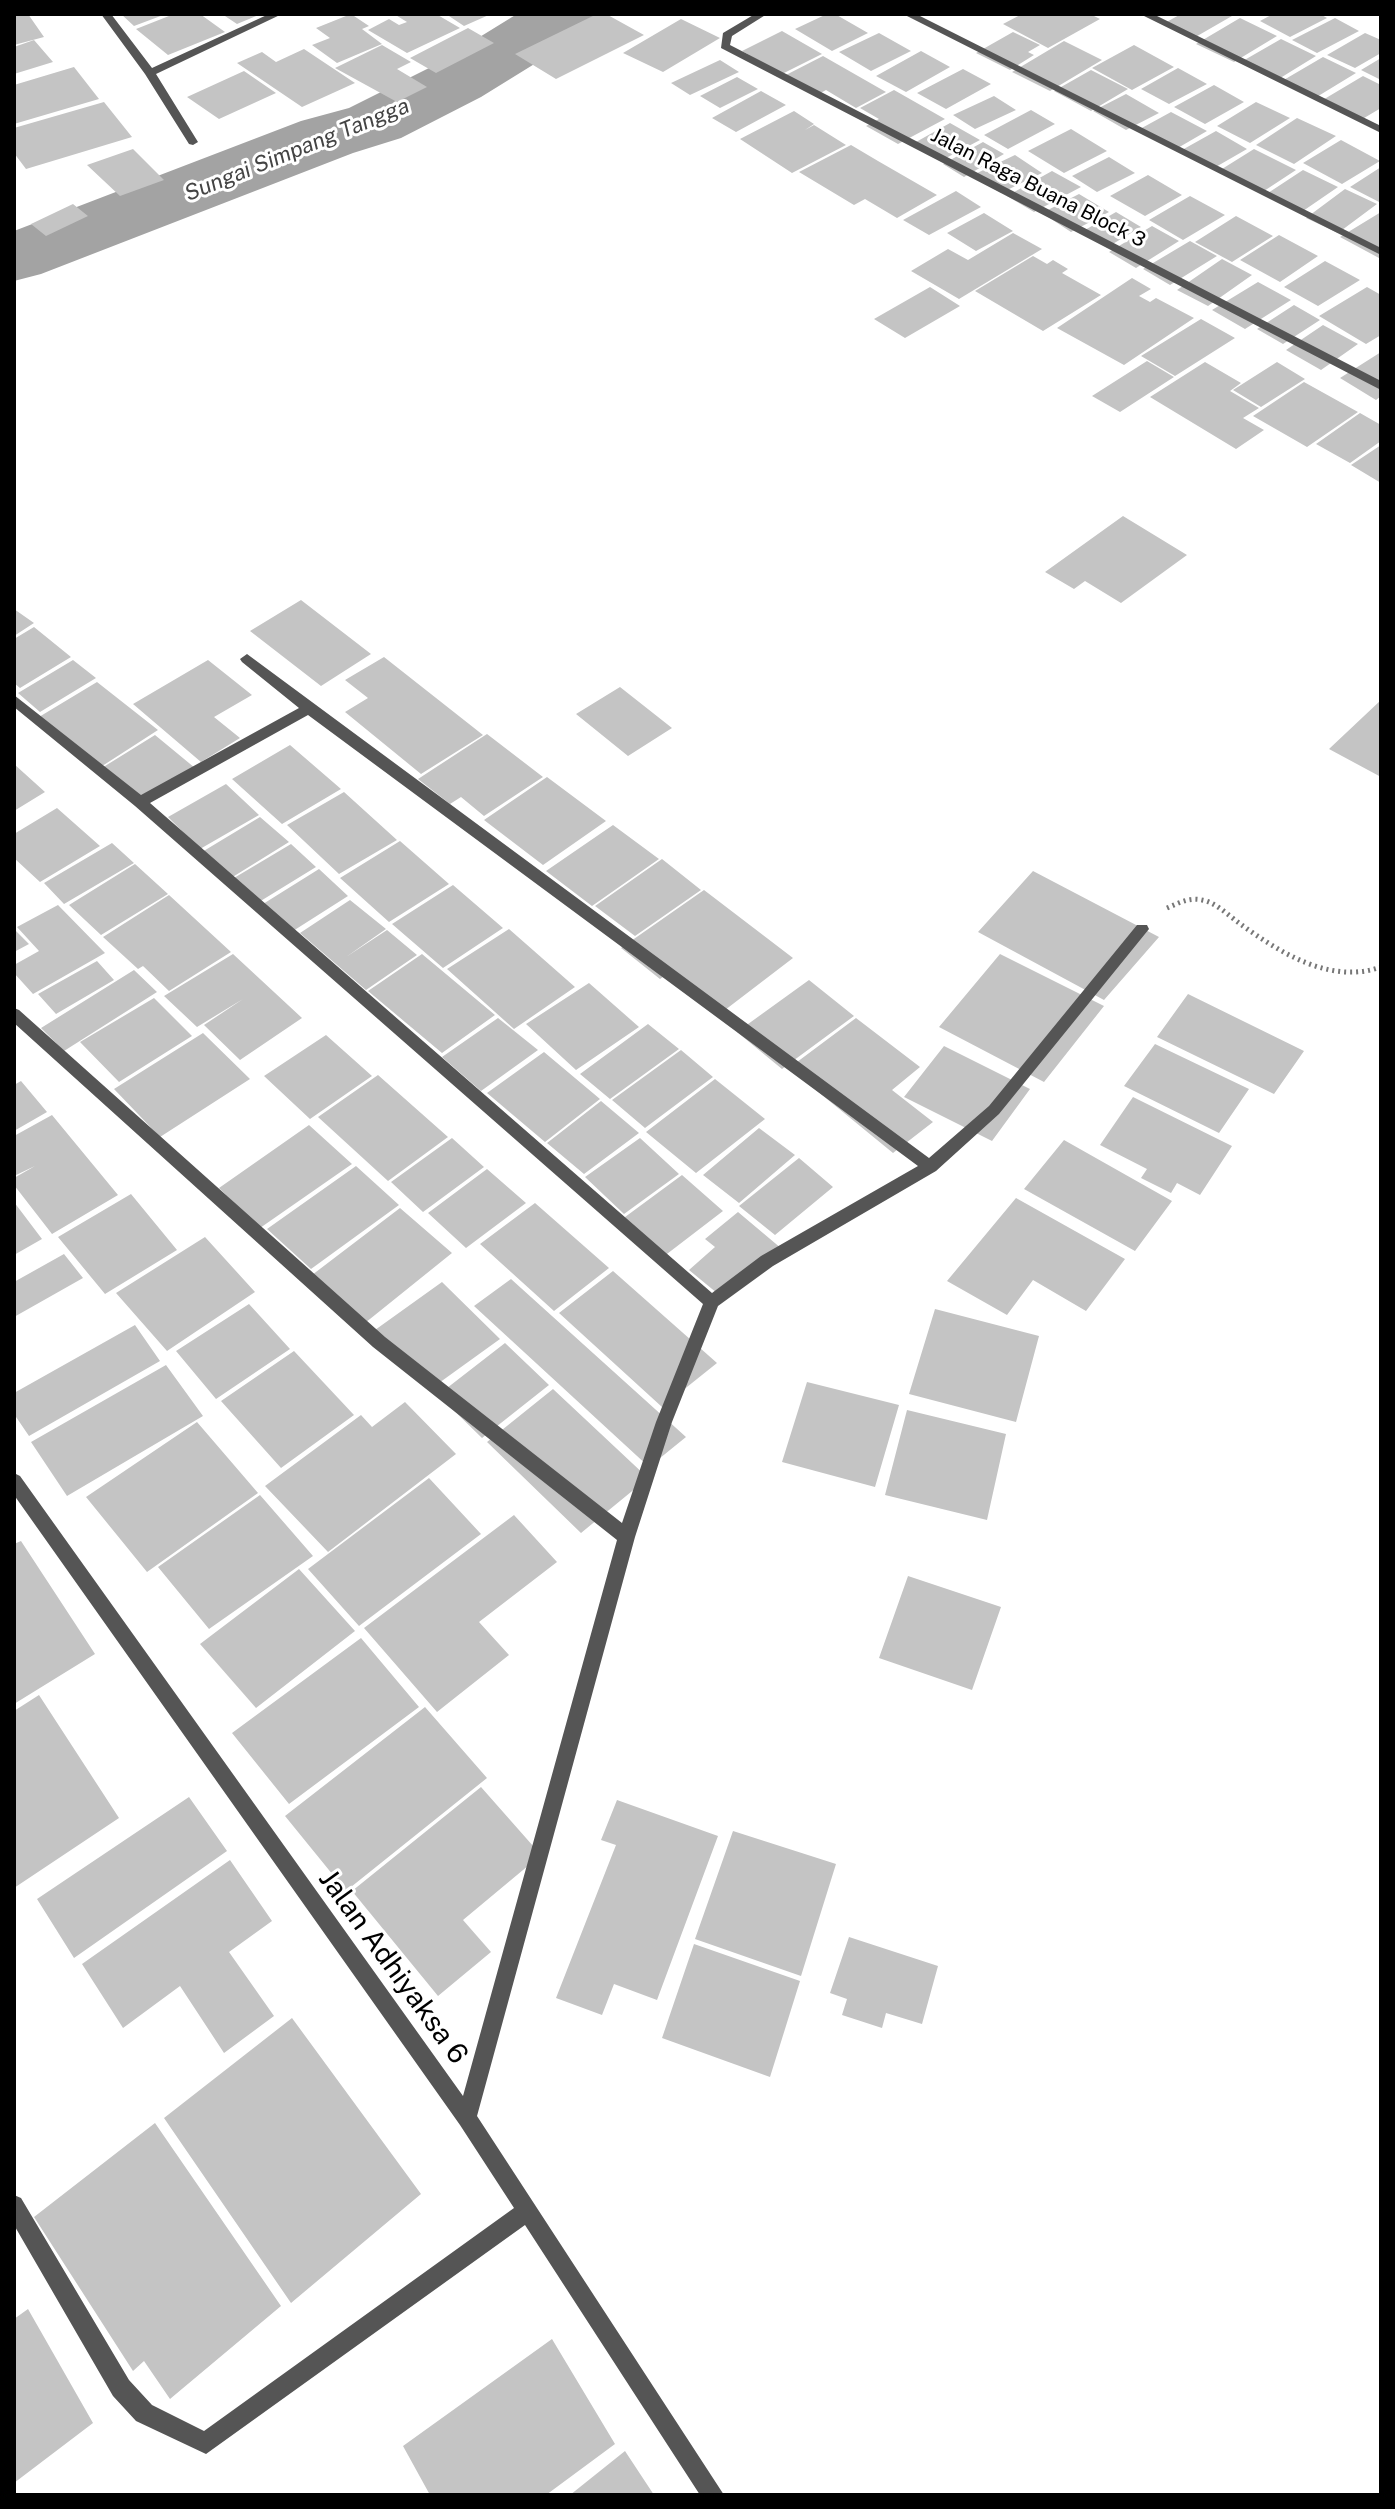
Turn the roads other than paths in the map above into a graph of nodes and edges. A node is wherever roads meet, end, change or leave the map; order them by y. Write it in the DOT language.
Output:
graph roads {
  1 [pos="106,14"];
  2 [pos="277,14"];
  3 [pos="762,14"];
  4 [pos="908,14"];
  5 [pos="1145,14"];
  6 [pos="150,73"];
  7 [pos="1381,130"];
  8 [pos="193,142"];
  9 [pos="1381,252"];
  10 [pos="1381,386"];
  11 [pos="247,659"];
  12 [pos="14,700"];
  13 [pos="309,709"];
  14 [pos="140,802"];
  15 [pos="1142,929"];
  16 [pos="14,1014"];
  17 [pos="930,1167"];
  18 [pos="712,1302"];
  19 [pos="14,1481"];
  20 [pos="626,1537"];
  21 [pos="467,2118"];
  22 [pos="14,2205"];
  23 [pos="526,2211"];
  24 [pos="713,2495"];
  1 -- 6 [label="street"];
  2 -- 6 [label="street"];
  3 -- 10 [label="street, Jalan Raga Buana Block 3"];
  4 -- 9 [label="street"];
  5 -- 7 [label="street"];
  6 -- 8 [label="street"];
  11 -- 13 [label="street"];
  12 -- 14 [label="street"];
  13 -- 14 [label="street"];
  13 -- 17 [label="street"];
  14 -- 18 [label="street"];
  15 -- 17 [label="street"];
  16 -- 20 [label="street"];
  17 -- 18 [label="street"];
  18 -- 20 [label="street"];
  19 -- 21 [label="street, Jalan Adhiyaksa 6"];
  20 -- 21 [label="street"];
  21 -- 23 [label="street, Jalan Adhiyaksa 6"];
  22 -- 23 [label="street"];
  23 -- 24 [label="street, Jalan Adhiyaksa 6"];
}
